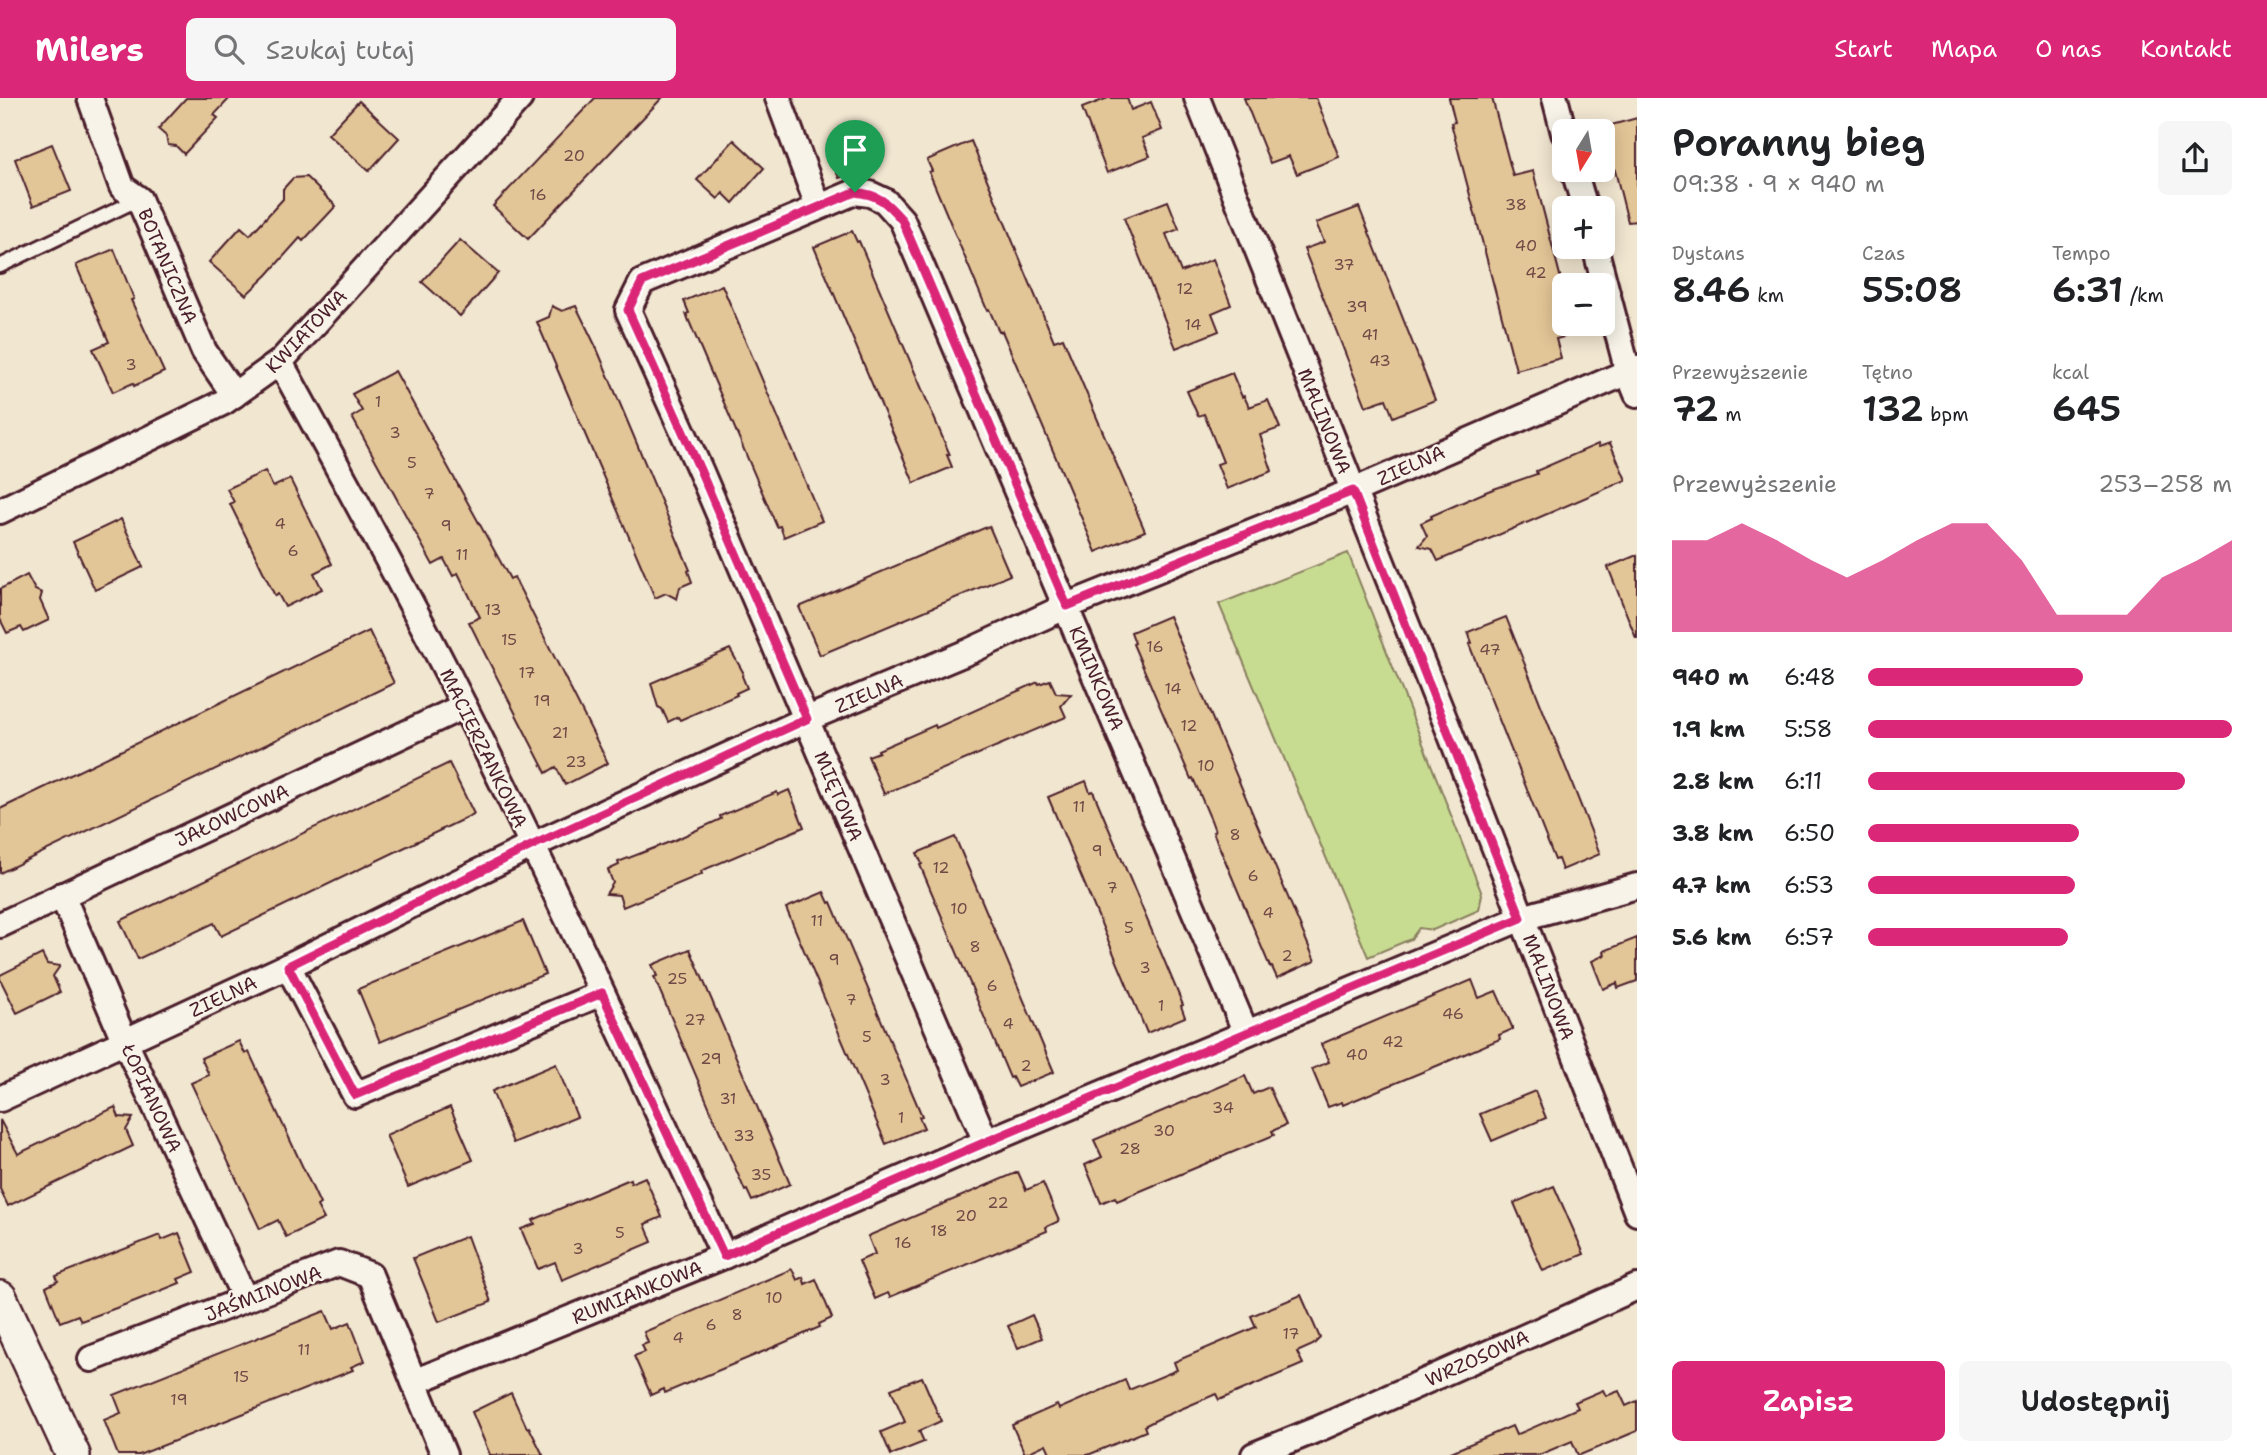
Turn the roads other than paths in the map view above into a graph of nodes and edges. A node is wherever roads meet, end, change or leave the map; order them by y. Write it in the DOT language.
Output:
graph roads {
  1 [pos="90,98"];
  2 [pos="520,98"];
  3 [pos="779,98"];
  4 [pos="1197,98"];
  5 [pos="1555,98"];
  6 [pos="1560,119"];
  7 [pos="139,199"];
  8 [pos="818,206"];
  9 [pos="1599,259"];
  10 [pos="0,266"];
  11 [pos="280,362"];
  12 [pos="1634,378"];
  13 [pos="234,395"];
  14 [pos="1353,491"];
  15 [pos="0,511"];
  16 [pos="1067,606"];
  17 [pos="464,706"];
  18 [pos="807,719"];
  19 [pos="533,845"];
  20 [pos="1637,886"];
  21 [pos="62,895"];
  22 [pos="1521,918"];
  23 [pos="0,925"];
  24 [pos="288,966"];
  25 [pos="602,993"];
  26 [pos="1246,1032"];
  27 [pos="125,1042"];
  28 [pos="0,1099"];
  29 [pos="986,1142"];
  30 [pos="1637,1213"];
  31 [pos="724,1256"];
  32 [pos="1637,1287"];
  33 [pos="0,1298"];
  34 [pos="245,1299"];
  35 [pos="91,1359"];
  36 [pos="414,1382"];
  37 [pos="1318,1429"];
  38 [pos="74,1455"];
  39 [pos="444,1455"];
  40 [pos="1254,1455"];
  41 [pos="1293,1455"];
  1 -- 7 [label="street, BOTANICZNA"];
  2 -- 11 [label="street, KWIATOWA"];
  3 -- 8 [label="street"];
  4 -- 14 [label="street, MALINOWA"];
  5 -- 6 [label="street"];
  7 -- 10 [label="lane"];
  7 -- 13 [label="street, BOTANICZNA"];
  8 -- 16 [label="street, KMINKOWA"];
  8 -- 18 [label="street, MIĘTOWA"];
  9 -- 12 [label="street"];
  11 -- 13 [label="street, KWIATOWA"];
  11 -- 17 [label="street, MACIERZANKOWA"];
  12 -- 14 [label="street, ZIELNA"];
  13 -- 15 [label="street, KWIATOWA"];
  14 -- 16 [label="street, ZIELNA"];
  14 -- 22 [label="street, MALINOWA"];
  16 -- 18 [label="street, ZIELNA"];
  16 -- 26 [label="street, KMINKOWA"];
  17 -- 19 [label="street, MACIERZANKOWA"];
  17 -- 21 [label="street, JAŁOWCOWA"];
  18 -- 19 [label="street, ZIELNA"];
  18 -- 29 [label="street, MIĘTOWA"];
  19 -- 24 [label="street, ZIELNA"];
  19 -- 25 [label="street, MACIERZANKOWA"];
  20 -- 22 [label="street, RUMIANKOWA"];
  21 -- 23 [label="street, JAŁOWCOWA"];
  21 -- 27 [label="street, ŁOPIANOWA"];
  22 -- 26 [label="street, RUMIANKOWA"];
  22 -- 30 [label="street, MALINOWA"];
  24 -- 25 [label="street"];
  24 -- 27 [label="street, ZIELNA"];
  25 -- 31 [label="street, MACIERZANKOWA"];
  26 -- 29 [label="street, RUMIANKOWA"];
  27 -- 28 [label="street, ZIELNA"];
  27 -- 34 [label="street, ŁOPIANOWA"];
  29 -- 31 [label="street, RUMIANKOWA"];
  31 -- 36 [label="street, RUMIANKOWA"];
  32 -- 37 [label="street, WRZOSOWA"];
  33 -- 38 [label="street"];
  34 -- 35 [label="street, JAŚMINOWA"];
  34 -- 36 [label="street, JAŚMINOWA"];
  36 -- 39 [label="street, JAŚMINOWA"];
  37 -- 40 [label="street, WRZOSOWA"];
  37 -- 41 [label="street, WRZOSOWA"];
}
